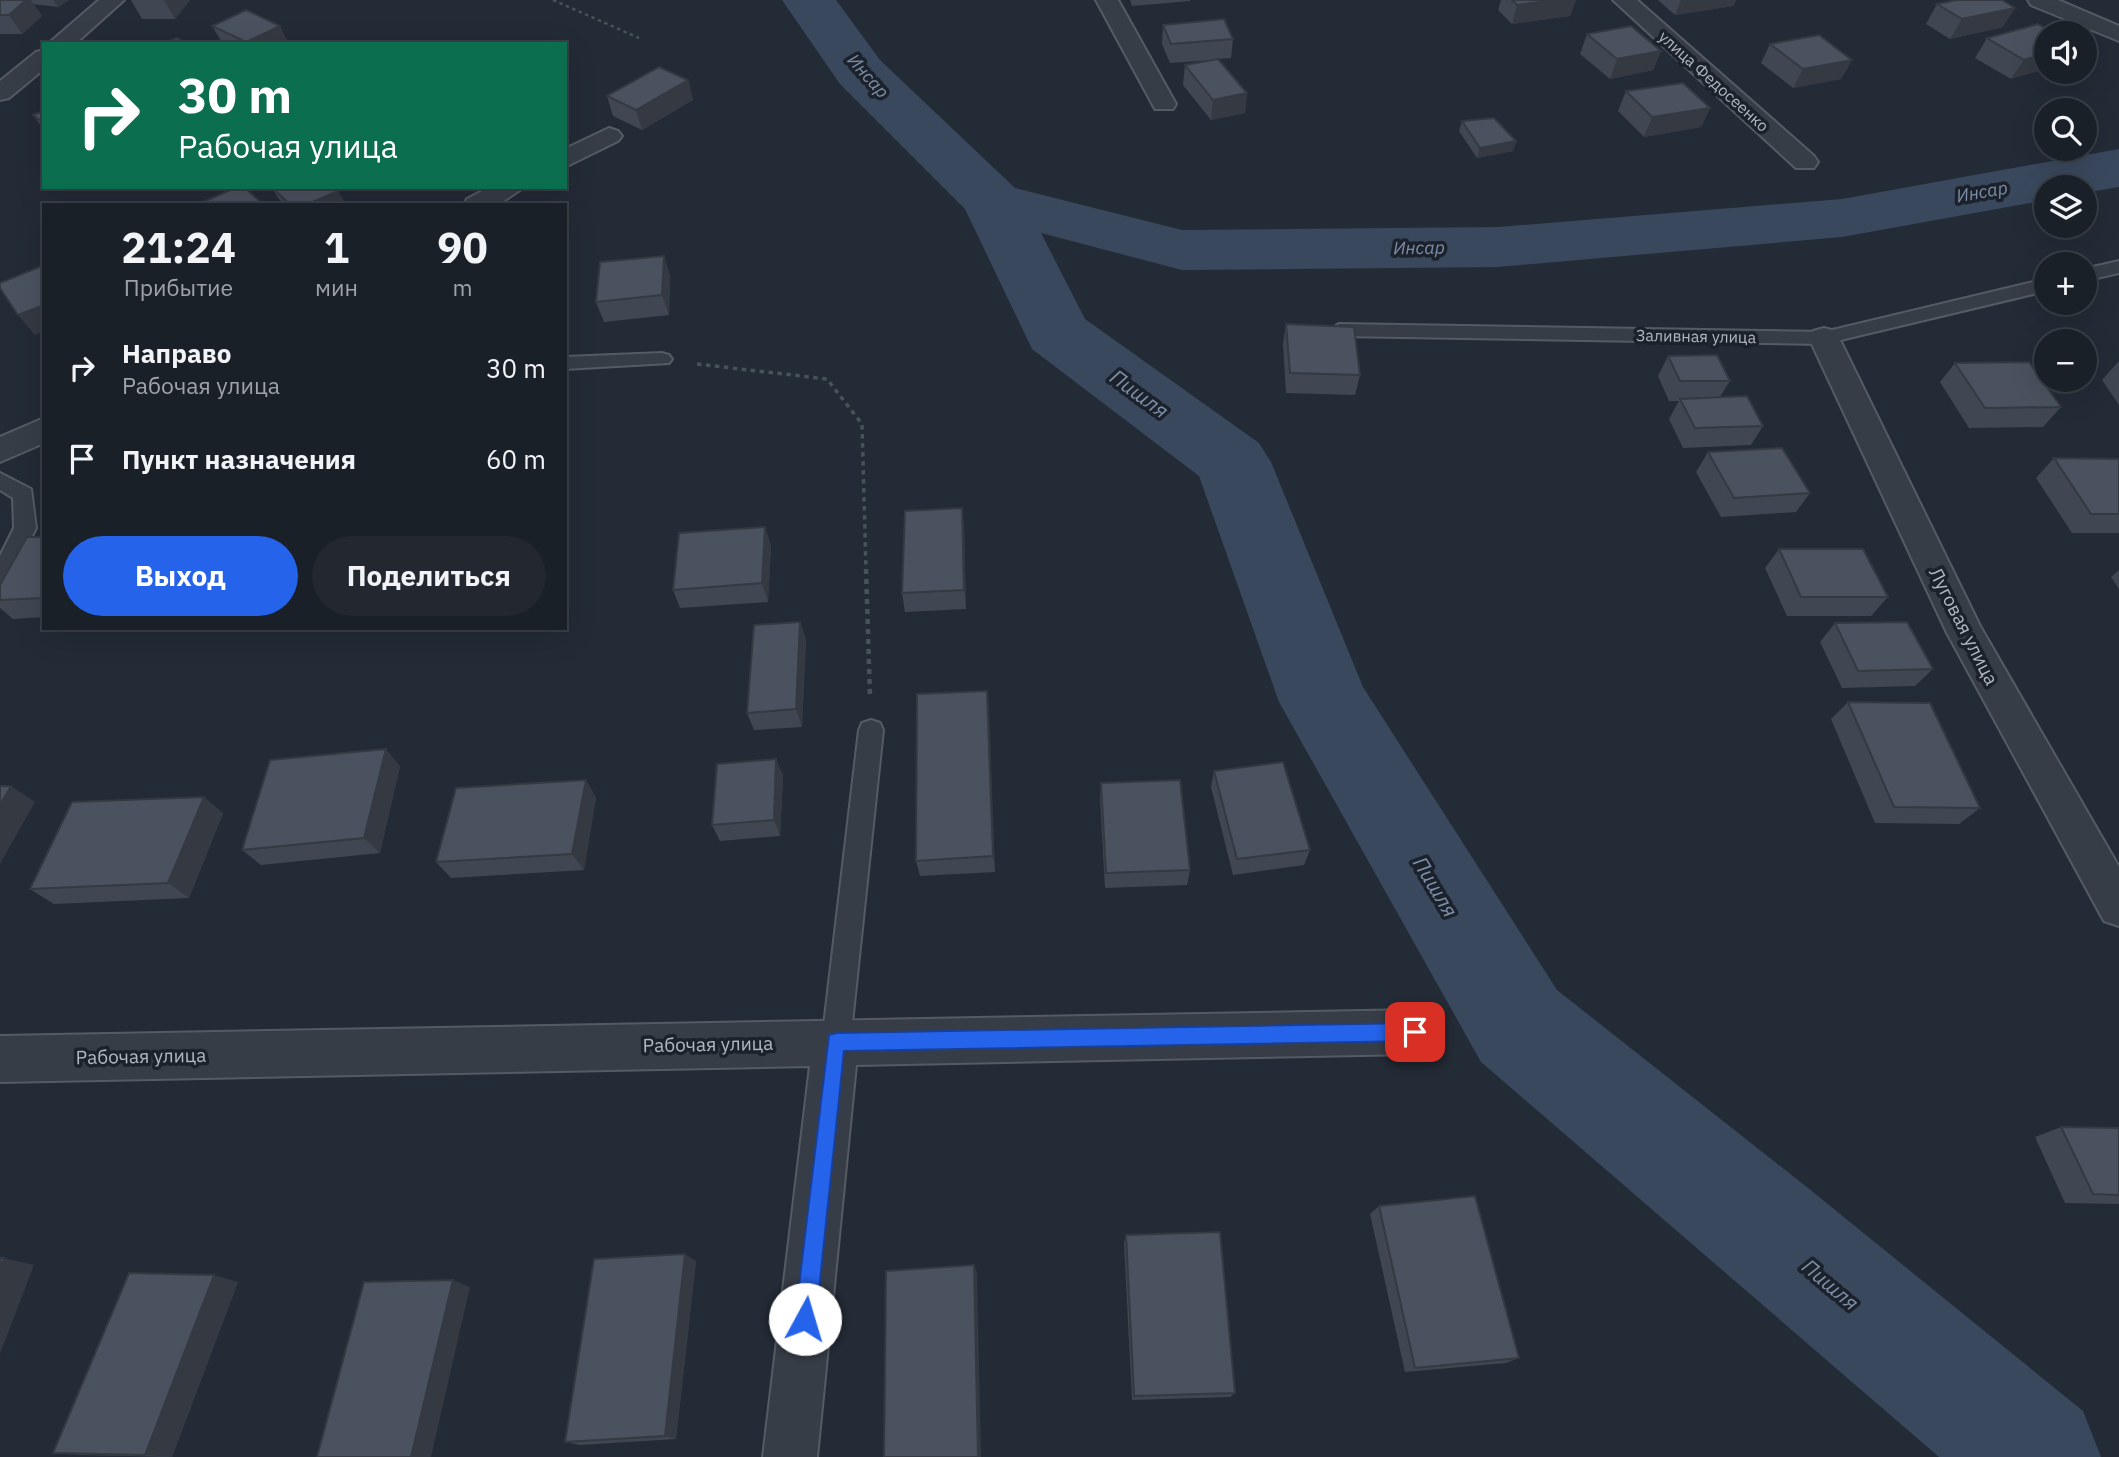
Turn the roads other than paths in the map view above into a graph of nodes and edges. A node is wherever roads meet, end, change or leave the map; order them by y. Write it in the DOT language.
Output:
graph roads {
  1 [pos="113,0"];
  2 [pos="1107,0"];
  3 [pos="1624,0"];
  4 [pos="2039,0"];
  5 [pos="2119,34"];
  6 [pos="62,42"];
  7 [pos="42,59"];
  8 [pos="0,93"];
  9 [pos="1164,104"];
  10 [pos="609,136"];
  11 [pos="567,158"];
  12 [pos="1805,162"];
  13 [pos="507,189"];
  14 [pos="481,203"];
  15 [pos="2119,267"];
  16 [pos="2097,272"];
  17 [pos="2034,288"];
  18 [pos="1339,330"];
  19 [pos="1825,338"];
  20 [pos="662,359"];
  21 [pos="567,363"];
  22 [pos="42,430"];
  23 [pos="0,452"];
  24 [pos="0,480"];
  25 [pos="0,579"];
  26 [pos="871,730"];
  27 [pos="2119,907"];
  28 [pos="1415,1032"];
  29 [pos="836,1042"];
  30 [pos="0,1059"];
  31 [pos="790,1457"];
  1 -- 6 [label="street"];
  2 -- 9 [label="street"];
  3 -- 12 [label="street, улица Федосеенко"];
  4 -- 5 [label="street"];
  7 -- 8 [label="street"];
  10 -- 11 [label="street"];
  13 -- 14 [label="street"];
  15 -- 16 [label="lane"];
  17 -- 19 [label="lane, Заливная улица"];
  18 -- 19 [label="lane, Заливная улица"];
  19 -- 27 [label="street, Луговая улица"];
  20 -- 21 [label="lane"];
  22 -- 23 [label="street"];
  24 -- 25 [label="lane"];
  26 -- 29 [label="lane"];
  28 -- 29 [label="street, Рабочая улица"];
  29 -- 30 [label="street, Рабочая улица"];
  29 -- 31 [label="street"];
}
